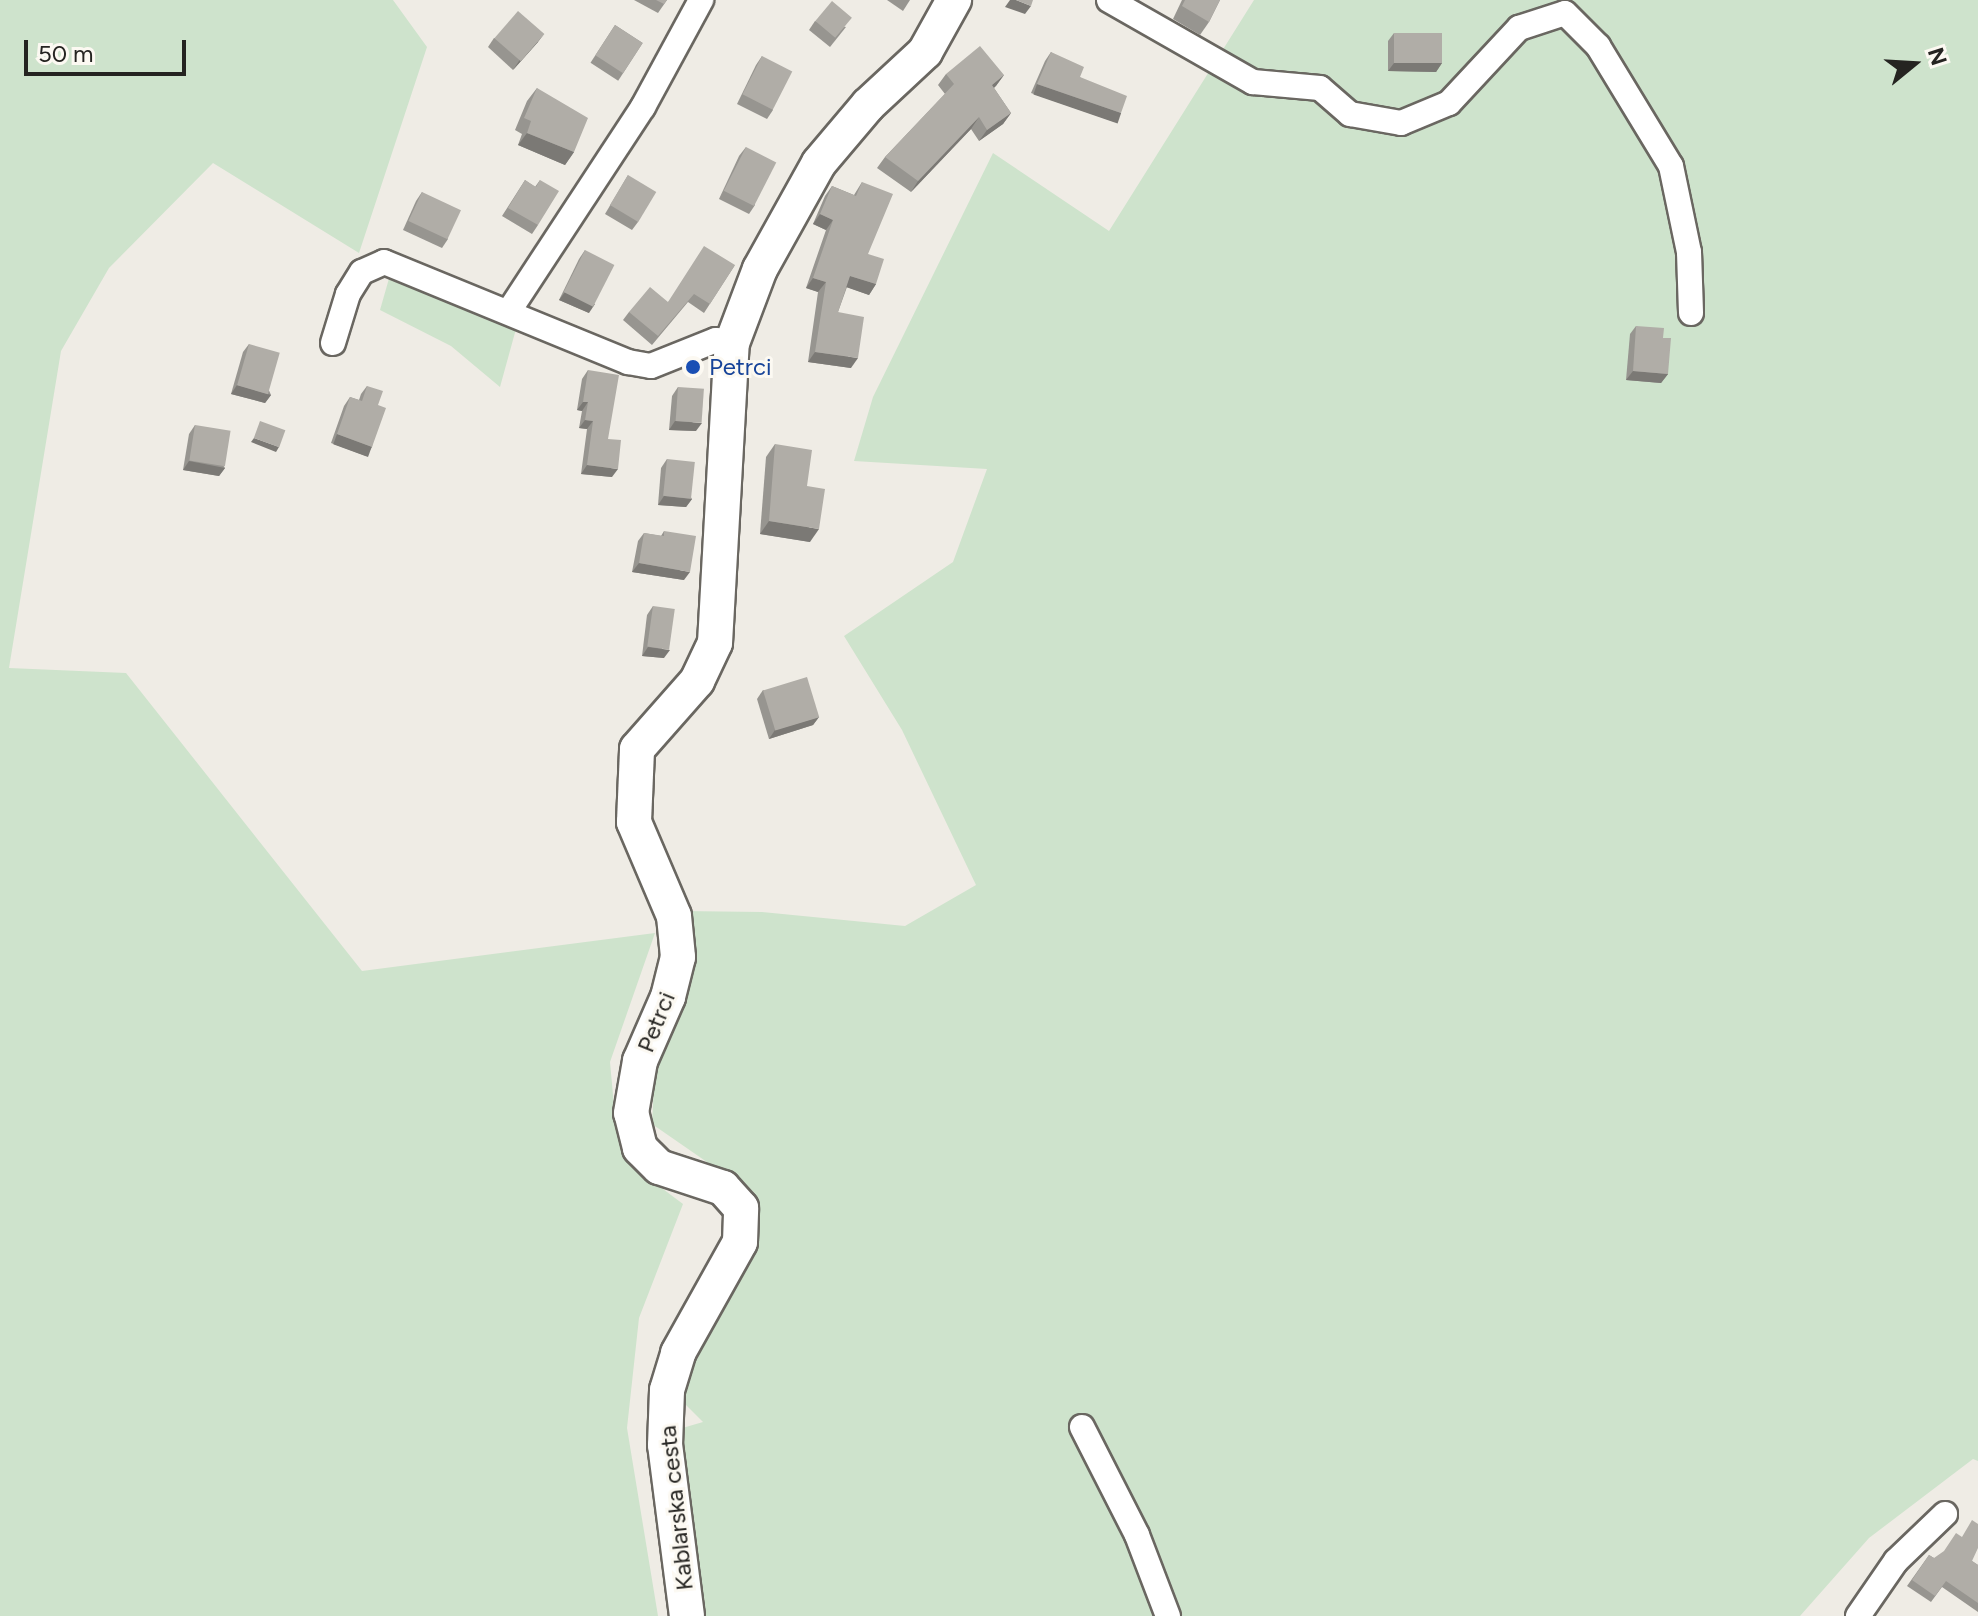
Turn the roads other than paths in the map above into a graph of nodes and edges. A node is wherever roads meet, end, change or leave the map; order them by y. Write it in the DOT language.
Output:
graph roads {
  1 [pos="701,0"];
  2 [pos="954,0"];
  3 [pos="1109,0"];
  4 [pos="509,311"];
  5 [pos="1691,313"];
  6 [pos="333,343"];
  7 [pos="732,343"];
  8 [pos="678,1353"];
  9 [pos="1082,1427"];
  10 [pos="1945,1514"];
  11 [pos="687,1616"];
  12 [pos="1168,1616"];
  13 [pos="1858,1616"];
  1 -- 4 [label="street"];
  2 -- 7 [label="street, Petrci"];
  3 -- 5 [label="street"];
  4 -- 6 [label="street"];
  4 -- 7 [label="street"];
  7 -- 8 [label="street, Petrci"];
  8 -- 11 [label="street, Kablarska cesta"];
  9 -- 12 [label="street"];
  10 -- 13 [label="street"];
}
